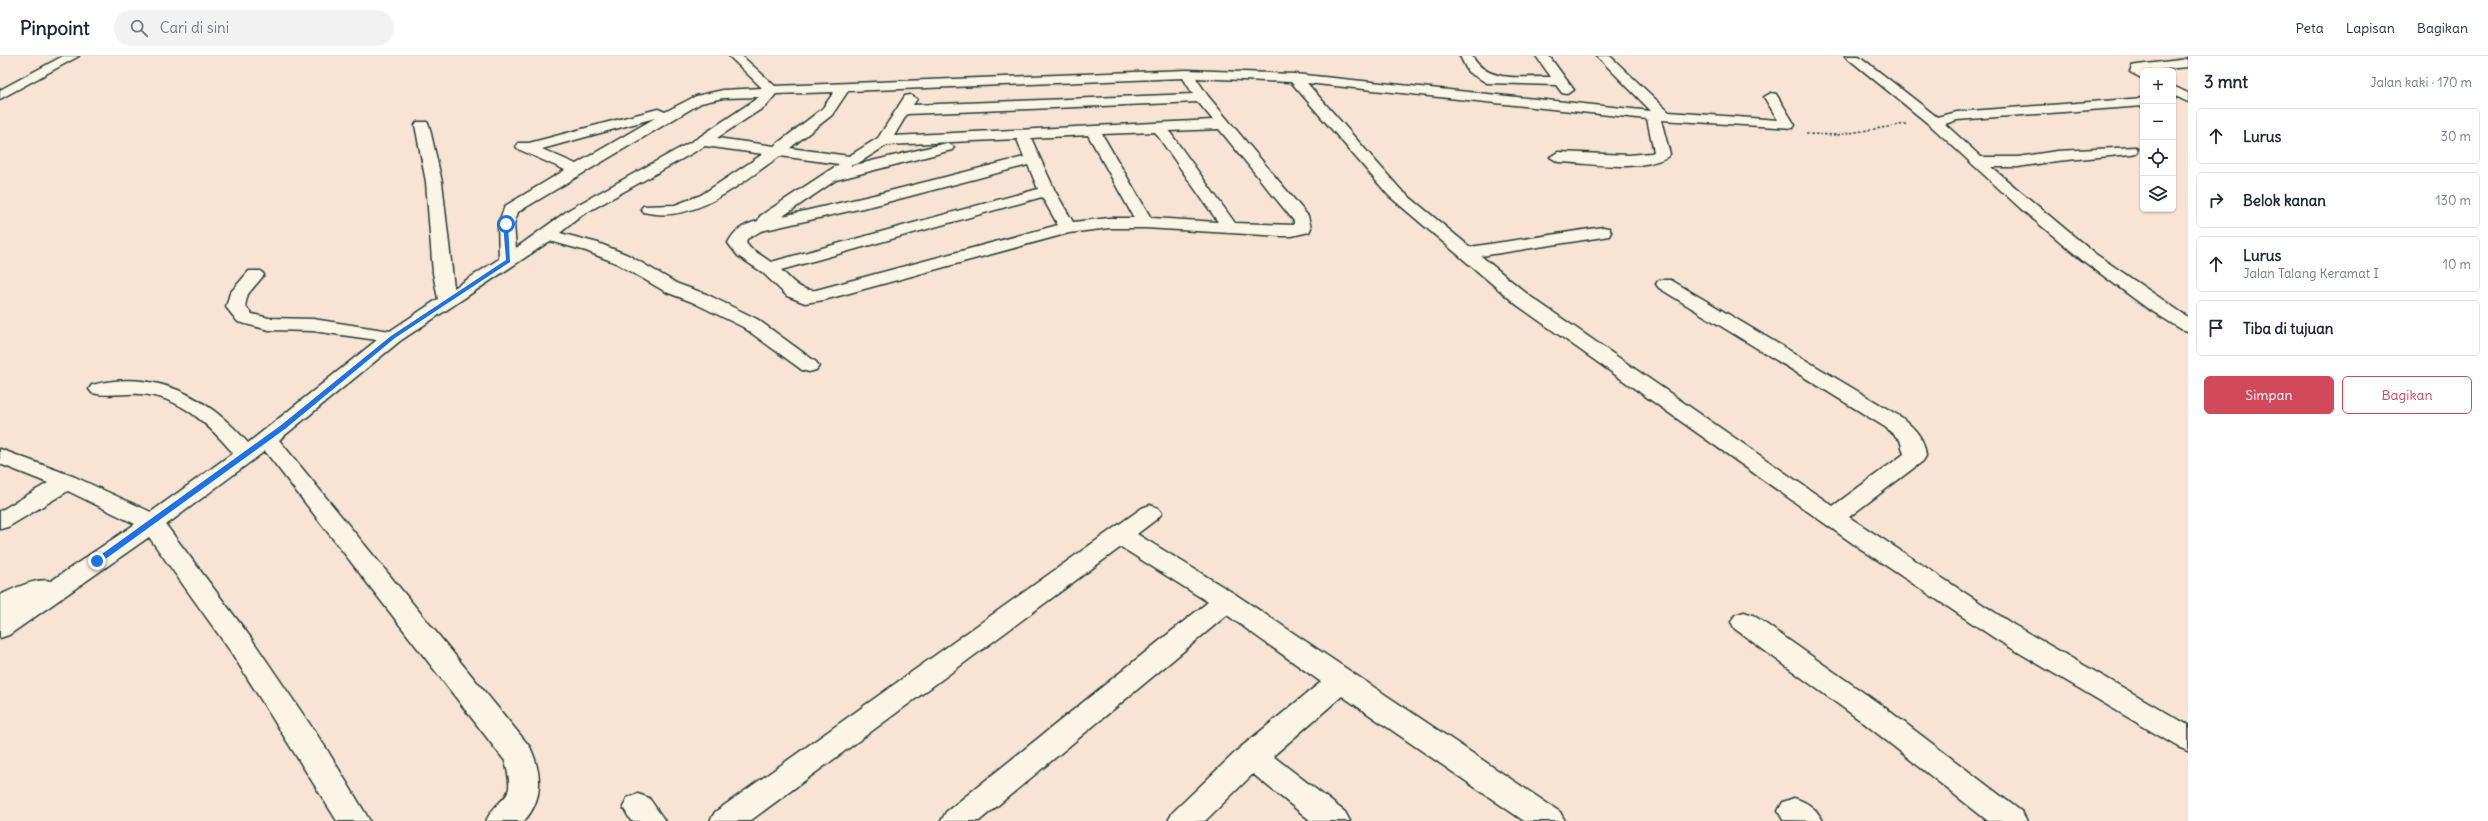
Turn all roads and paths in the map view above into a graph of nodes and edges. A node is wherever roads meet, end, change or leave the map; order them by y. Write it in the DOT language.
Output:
graph roads {
  1 [pos="735,56"];
  2 [pos="1466,56"];
  3 [pos="1542,56"];
  4 [pos="1603,56"];
  5 [pos="1850,56"];
  6 [pos="70,58"];
  7 [pos="2188,63"];
  8 [pos="2146,68"];
  9 [pos="1186,74"];
  10 [pos="1295,78"];
  11 [pos="1561,81"];
  12 [pos="845,86"];
  13 [pos="918,86"];
  14 [pos="771,91"];
  15 [pos="2176,92"];
  16 [pos="0,95"];
  17 [pos="1771,97"];
  18 [pos="1202,98"];
  19 [pos="2188,98"];
  20 [pos="2176,100"];
  21 [pos="2140,102"];
  22 [pos="686,106"];
  23 [pos="1581,108"];
  24 [pos="902,110"];
  25 [pos="1659,116"];
  26 [pos="1936,123"];
  27 [pos="1225,124"];
  28 [pos="422,125"];
  29 [pos="1788,125"];
  30 [pos="1159,127"];
  31 [pos="1093,131"];
  32 [pos="1022,134"];
  33 [pos="996,136"];
  34 [pos="562,138"];
  35 [pos="704,141"];
  36 [pos="883,141"];
  37 [pos="2131,150"];
  38 [pos="588,151"];
  39 [pos="777,151"];
  40 [pos="1558,157"];
  41 [pos="1033,159"];
  42 [pos="852,161"];
  43 [pos="1977,162"];
  44 [pos="575,169"];
  45 [pos="832,176"];
  46 [pos="1047,191"];
  47 [pos="649,209"];
  48 [pos="1145,223"];
  49 [pos="755,227"];
  50 [pos="1068,228"];
  51 [pos="1230,228"];
  52 [pos="1603,232"];
  53 [pos="547,235"];
  54 [pos="1467,253"];
  55 [pos="508,260"];
  56 [pos="768,268"];
  57 [pos="255,275"];
  58 [pos="1665,284"];
  59 [pos="448,301"];
  60 [pos="2188,325"];
  61 [pos="393,337"];
  62 [pos="809,366"];
  63 [pos="99,389"];
  64 [pos="256,447"];
  65 [pos="0,456"];
  66 [pos="67,482"];
  67 [pos="1150,513"];
  68 [pos="1833,517"];
  69 [pos="0,521"];
  70 [pos="150,525"];
  71 [pos="1120,535"];
  72 [pos="64,583"];
  73 [pos="1226,601"];
  74 [pos="0,607"];
  75 [pos="1744,622"];
  76 [pos="0,628"];
  77 [pos="1341,681"];
  78 [pos="2188,739"];
  79 [pos="1252,756"];
  80 [pos="354,821"];
  81 [pos="502,821"];
  82 [pos="726,821"];
  83 [pos="957,821"];
  84 [pos="1184,821"];
  85 [pos="1334,821"];
  86 [pos="1550,821"];
  87 [pos="2011,821"];
  1 -- 14 [label="street"];
  2 -- 11 [label="street"];
  3 -- 11 [label="street"];
  4 -- 25 [label="street"];
  5 -- 26 [label="street"];
  6 -- 16 [label="street"];
  7 -- 8 [label="street"];
  9 -- 10 [label="street"];
  9 -- 13 [label="street"];
  9 -- 18 [label="street"];
  10 -- 23 [label="street"];
  10 -- 54 [label="street"];
  11 -- 23 [label="street"];
  12 -- 13 [label="street"];
  12 -- 14 [label="street"];
  12 -- 39 [label="street"];
  13 -- 24 [label="street"];
  14 -- 22 [label="street"];
  14 -- 35 [label="street"];
  15 -- 19 [label="street"];
  17 -- 29 [label="street"];
  18 -- 24 [label="street"];
  18 -- 27 [label="street"];
  19 -- 20 [label="street"];
  21 -- 26 [label="street"];
  22 -- 34 [label="street"];
  22 -- 38 [label="street"];
  23 -- 25 [label="street"];
  24 -- 36 [label="street"];
  25 -- 29 [label="street"];
  25 -- 40 [label="street"];
  26 -- 29 [label="path"];
  26 -- 43 [label="street"];
  27 -- 30 [label="street"];
  27 -- 51 [label="street"];
  28 -- 59 [label="street"];
  30 -- 31 [label="street"];
  30 -- 51 [label="street"];
  31 -- 32 [label="street"];
  31 -- 48 [label="street"];
  32 -- 33 [label="street"];
  32 -- 41 [label="street"];
  33 -- 36 [label="street"];
  33 -- 45 [label="street"];
  34 -- 38 [label="street"];
  34 -- 44 [label="street"];
  35 -- 39 [label="street"];
  35 -- 53 [label="street"];
  36 -- 42 [label="street"];
  37 -- 43 [label="street"];
  38 -- 44 [label="street"];
  39 -- 42 [label="street"];
  39 -- 47 [label="street"];
  41 -- 46 [label="street"];
  41 -- 49 [label="street"];
  42 -- 45 [label="street"];
  43 -- 60 [label="street"];
  44 -- 55 [label="street"];
  45 -- 49 [label="street"];
  46 -- 50 [label="street"];
  46 -- 56 [label="street"];
  48 -- 50 [label="street"];
  48 -- 51 [label="street"];
  49 -- 56 [label="street"];
  50 -- 56 [label="street"];
  52 -- 54 [label="street"];
  53 -- 55 [label="street"];
  53 -- 62 [label="street"];
  54 -- 68 [label="street"];
  55 -- 59 [label="street"];
  57 -- 61 [label="street"];
  58 -- 68 [label="street"];
  59 -- 61 [label="street"];
  61 -- 64 [label="street"];
  63 -- 64 [label="street"];
  64 -- 70 [label="street"];
  64 -- 81 [label="street"];
  65 -- 66 [label="street"];
  66 -- 69 [label="street"];
  66 -- 70 [label="street"];
  67 -- 71 [label="street"];
  68 -- 78 [label="street"];
  70 -- 72 [label="street"];
  70 -- 80 [label="street"];
  71 -- 73 [label="street"];
  71 -- 82 [label="street"];
  72 -- 74 [label="street"];
  72 -- 76 [label="street"];
  73 -- 77 [label="street"];
  73 -- 83 [label="street"];
  75 -- 87 [label="street"];
  77 -- 79 [label="street"];
  77 -- 86 [label="street"];
  79 -- 84 [label="street"];
  79 -- 85 [label="street"];
}
